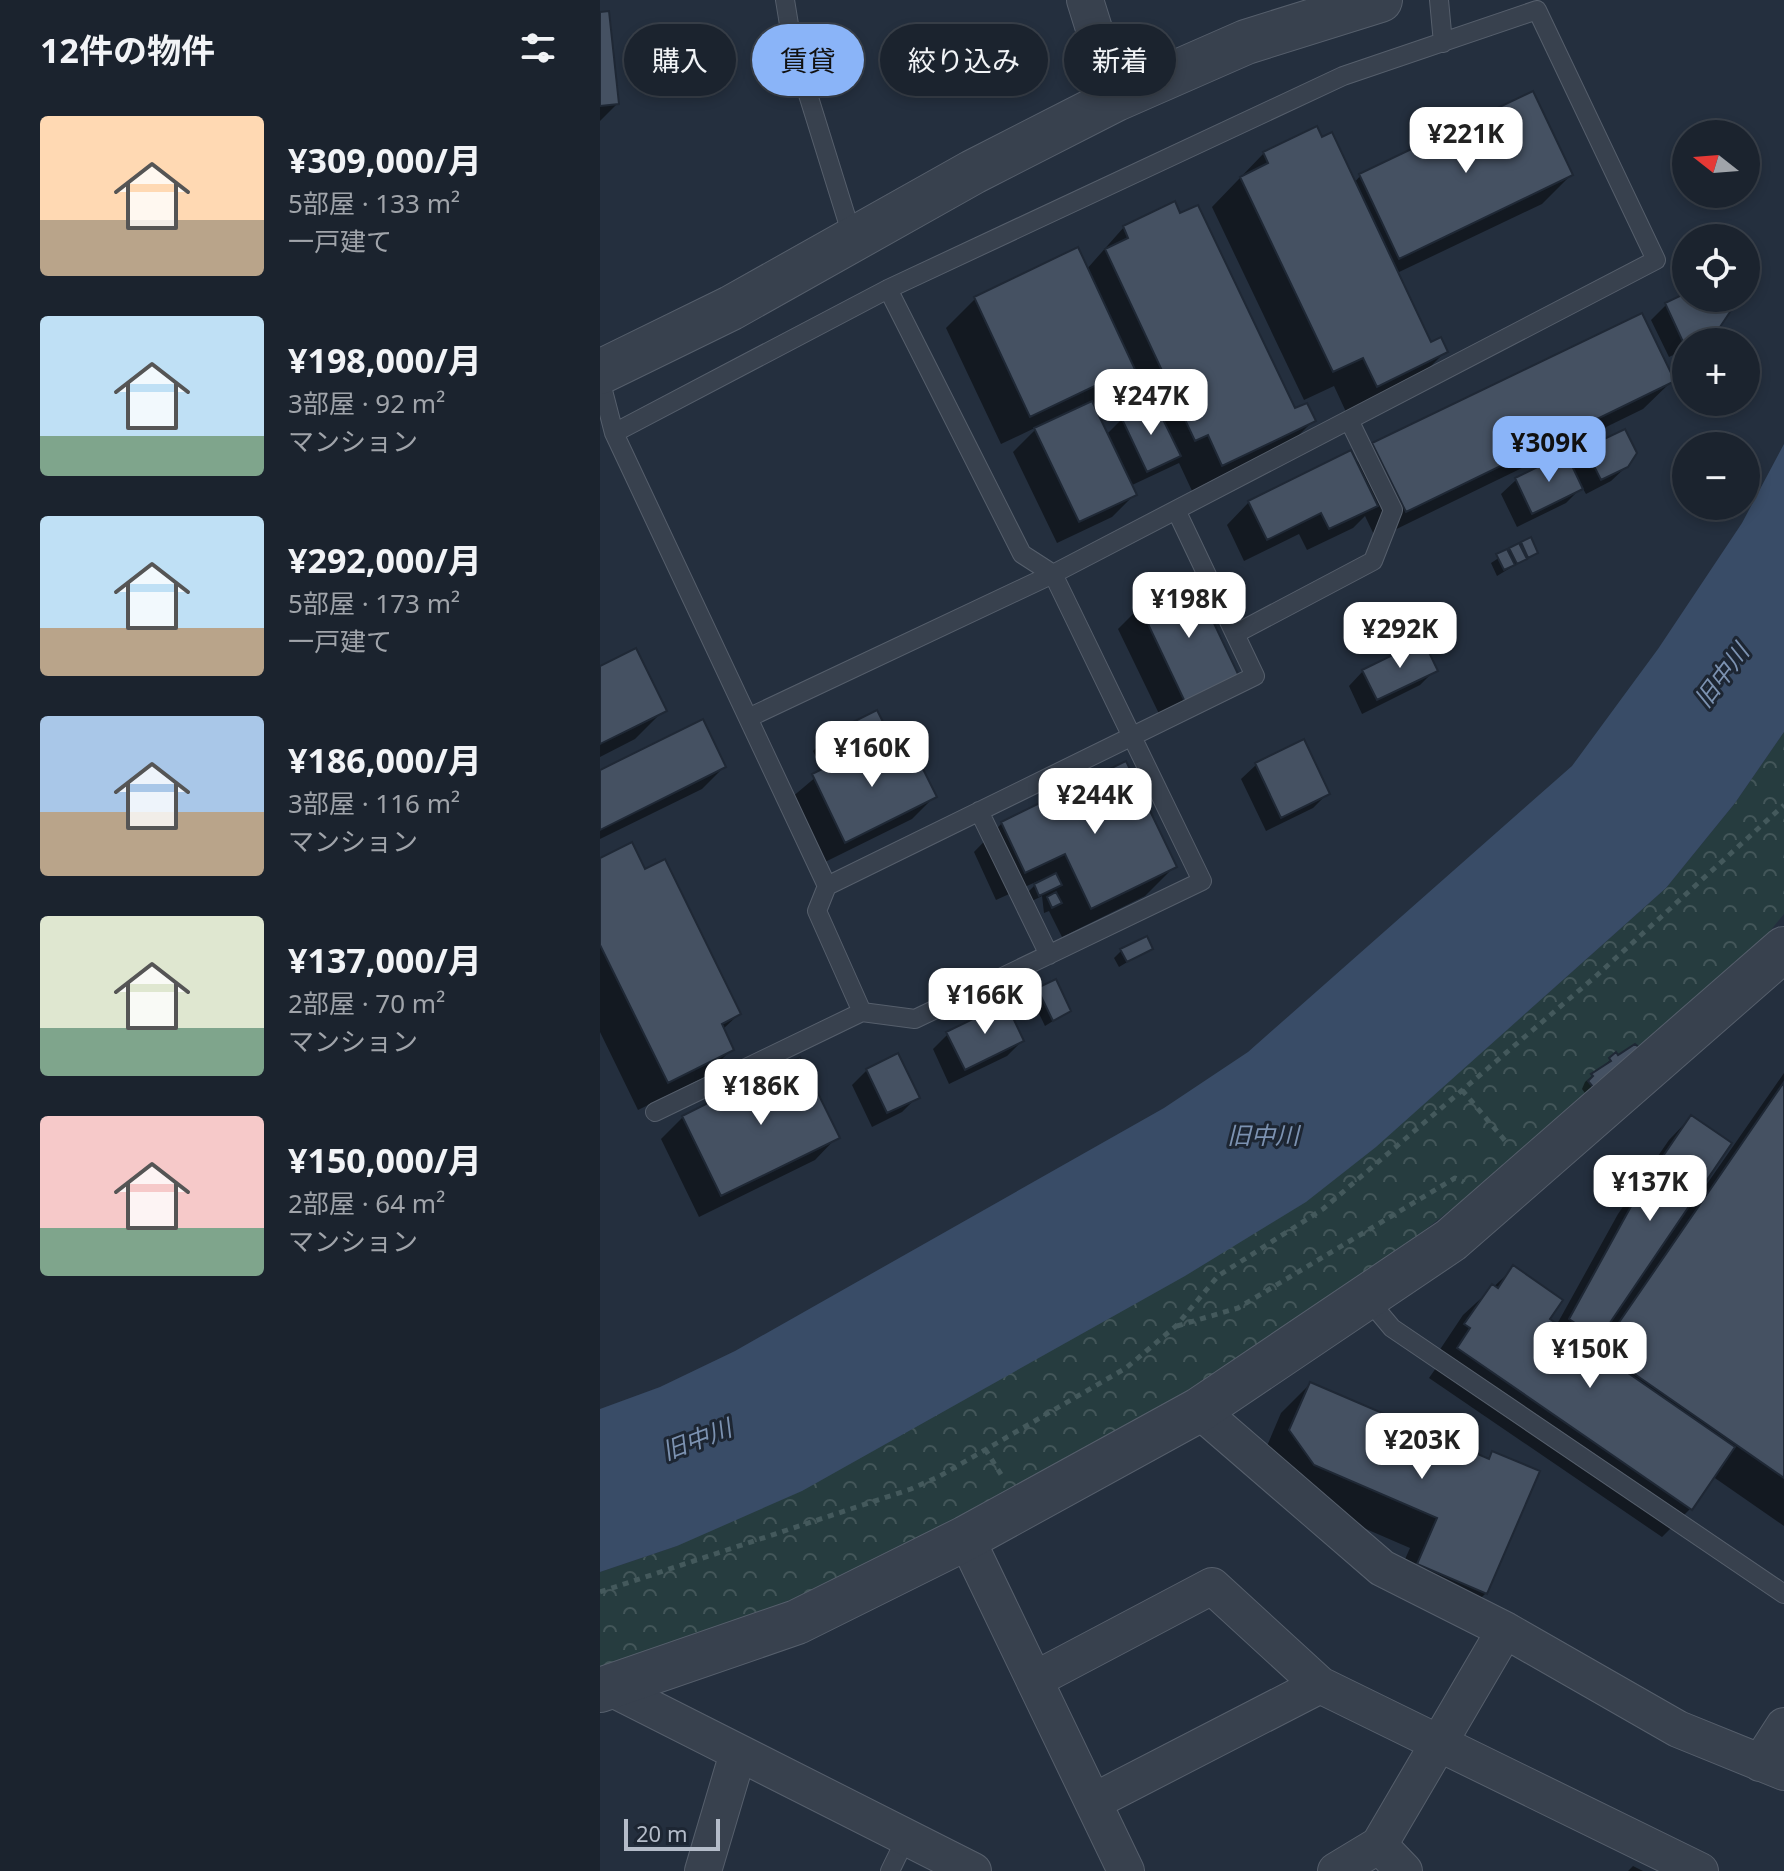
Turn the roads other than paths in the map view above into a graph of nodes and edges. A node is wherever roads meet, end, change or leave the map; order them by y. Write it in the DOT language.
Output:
graph roads {
  1 [pos="785,0"];
  2 [pos="1085,0"];
  3 [pos="1380,0"];
  4 [pos="1439,0"];
  5 [pos="1443,43"];
  6 [pos="1116,99"];
  7 [pos="853,239"];
  8 [pos="888,289"];
  9 [pos="600,372"];
  10 [pos="600,379"];
  11 [pos="1349,420"];
  12 [pos="614,433"];
  13 [pos="1176,510"];
  14 [pos="1053,574"];
  15 [pos="1235,634"];
  16 [pos="748,718"];
  17 [pos="1132,737"];
  18 [pos="979,811"];
  19 [pos="827,886"];
  20 [pos="1784,949"];
  21 [pos="1049,955"];
  22 [pos="862,1012"];
  23 [pos="655,1112"];
  24 [pos="1366,1297"];
  25 [pos="1199,1410"];
  26 [pos="966,1538"];
  27 [pos="1784,1594"];
  28 [pos="1505,1630"];
  29 [pos="1036,1679"];
  30 [pos="1320,1685"];
  31 [pos="605,1689"];
  32 [pos="1784,1726"];
  33 [pos="1436,1743"];
  34 [pos="738,1753"];
  35 [pos="1772,1768"];
  36 [pos="1093,1802"];
  37 [pos="906,1838"];
  38 [pos="1379,1845"];
  39 [pos="703,1871"];
  40 [pos="890,1871"];
  41 [pos="973,1871"];
  42 [pos="1126,1871"];
  43 [pos="1336,1871"];
  44 [pos="1404,1871"];
  45 [pos="1700,1871"];
  1 -- 7 [label="lane"];
  2 -- 6 [label="street"];
  3 -- 6 [label="street"];
  4 -- 5 [label="lane"];
  5 -- 8 [label="lane"];
  5 -- 11 [label="lane"];
  6 -- 7 [label="street"];
  7 -- 9 [label="street"];
  8 -- 12 [label="lane"];
  8 -- 14 [label="lane"];
  10 -- 12 [label="lane"];
  11 -- 13 [label="lane"];
  11 -- 15 [label="lane"];
  12 -- 16 [label="lane"];
  13 -- 14 [label="lane"];
  13 -- 15 [label="lane"];
  14 -- 16 [label="lane"];
  14 -- 17 [label="lane"];
  15 -- 17 [label="lane"];
  16 -- 19 [label="lane"];
  17 -- 18 [label="lane"];
  17 -- 21 [label="lane"];
  18 -- 19 [label="lane"];
  18 -- 21 [label="lane"];
  19 -- 22 [label="lane"];
  20 -- 24 [label="street"];
  21 -- 22 [label="lane"];
  22 -- 23 [label="lane"];
  24 -- 25 [label="street"];
  24 -- 27 [label="lane"];
  25 -- 26 [label="street"];
  25 -- 28 [label="street"];
  26 -- 29 [label="street"];
  26 -- 31 [label="street"];
  28 -- 33 [label="street"];
  28 -- 35 [label="street"];
  29 -- 30 [label="street"];
  29 -- 36 [label="street"];
  30 -- 33 [label="street"];
  30 -- 36 [label="street"];
  31 -- 34 [label="street"];
  32 -- 35 [label="street"];
  33 -- 38 [label="street"];
  33 -- 45 [label="street"];
  34 -- 37 [label="street"];
  34 -- 39 [label="street"];
  36 -- 42 [label="street"];
  37 -- 40 [label="lane"];
  37 -- 41 [label="street"];
  38 -- 43 [label="street"];
  38 -- 44 [label="street"];
}
